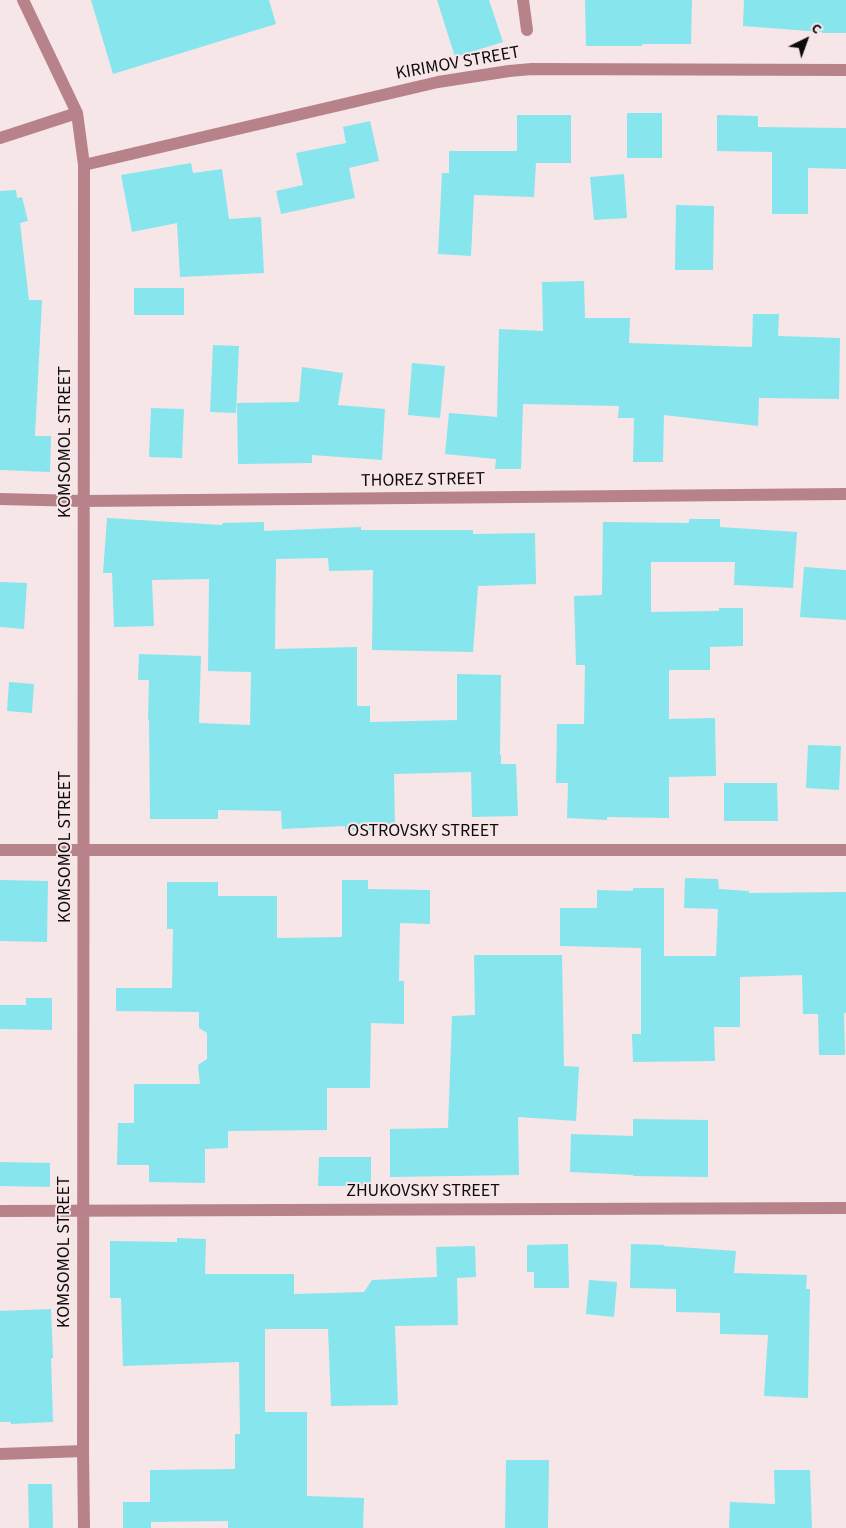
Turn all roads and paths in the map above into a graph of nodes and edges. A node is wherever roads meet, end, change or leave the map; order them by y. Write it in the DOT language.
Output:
graph roads {
  1 [pos="23,0"];
  2 [pos="523,0"];
  3 [pos="527,30"];
  4 [pos="846,70"];
  5 [pos="77,112"];
  6 [pos="0,138"];
  7 [pos="84,166"];
  8 [pos="846,494"];
  9 [pos="0,499"];
  10 [pos="84,501"];
  11 [pos="84,849"];
  12 [pos="0,850"];
  13 [pos="846,850"];
  14 [pos="846,1208"];
  15 [pos="83,1210"];
  16 [pos="0,1211"];
  17 [pos="83,1451"];
  18 [pos="0,1454"];
  19 [pos="84,1528"];
  1 -- 5 [label="street, KOMSOMOL STREET"];
  2 -- 3 [label="street"];
  4 -- 7 [label="street, KIRIMOV STREET"];
  5 -- 6 [label="street"];
  5 -- 7 [label="street, KOMSOMOL STREET"];
  7 -- 10 [label="street, KOMSOMOL STREET"];
  8 -- 10 [label="street, THOREZ STREET"];
  9 -- 10 [label="street, THOREZ STREET"];
  10 -- 11 [label="street, KOMSOMOL STREET"];
  11 -- 12 [label="street, OSTROVSKY STREET"];
  11 -- 13 [label="street, OSTROVSKY STREET"];
  11 -- 15 [label="street, KOMSOMOL STREET"];
  14 -- 15 [label="street, ZHUKOVSKY STREET"];
  15 -- 16 [label="street, ZHUKOVSKY STREET"];
  15 -- 17 [label="street, KOMSOMOL STREET"];
  17 -- 18 [label="street"];
  17 -- 19 [label="street, KOMSOMOL STREET"];
}
